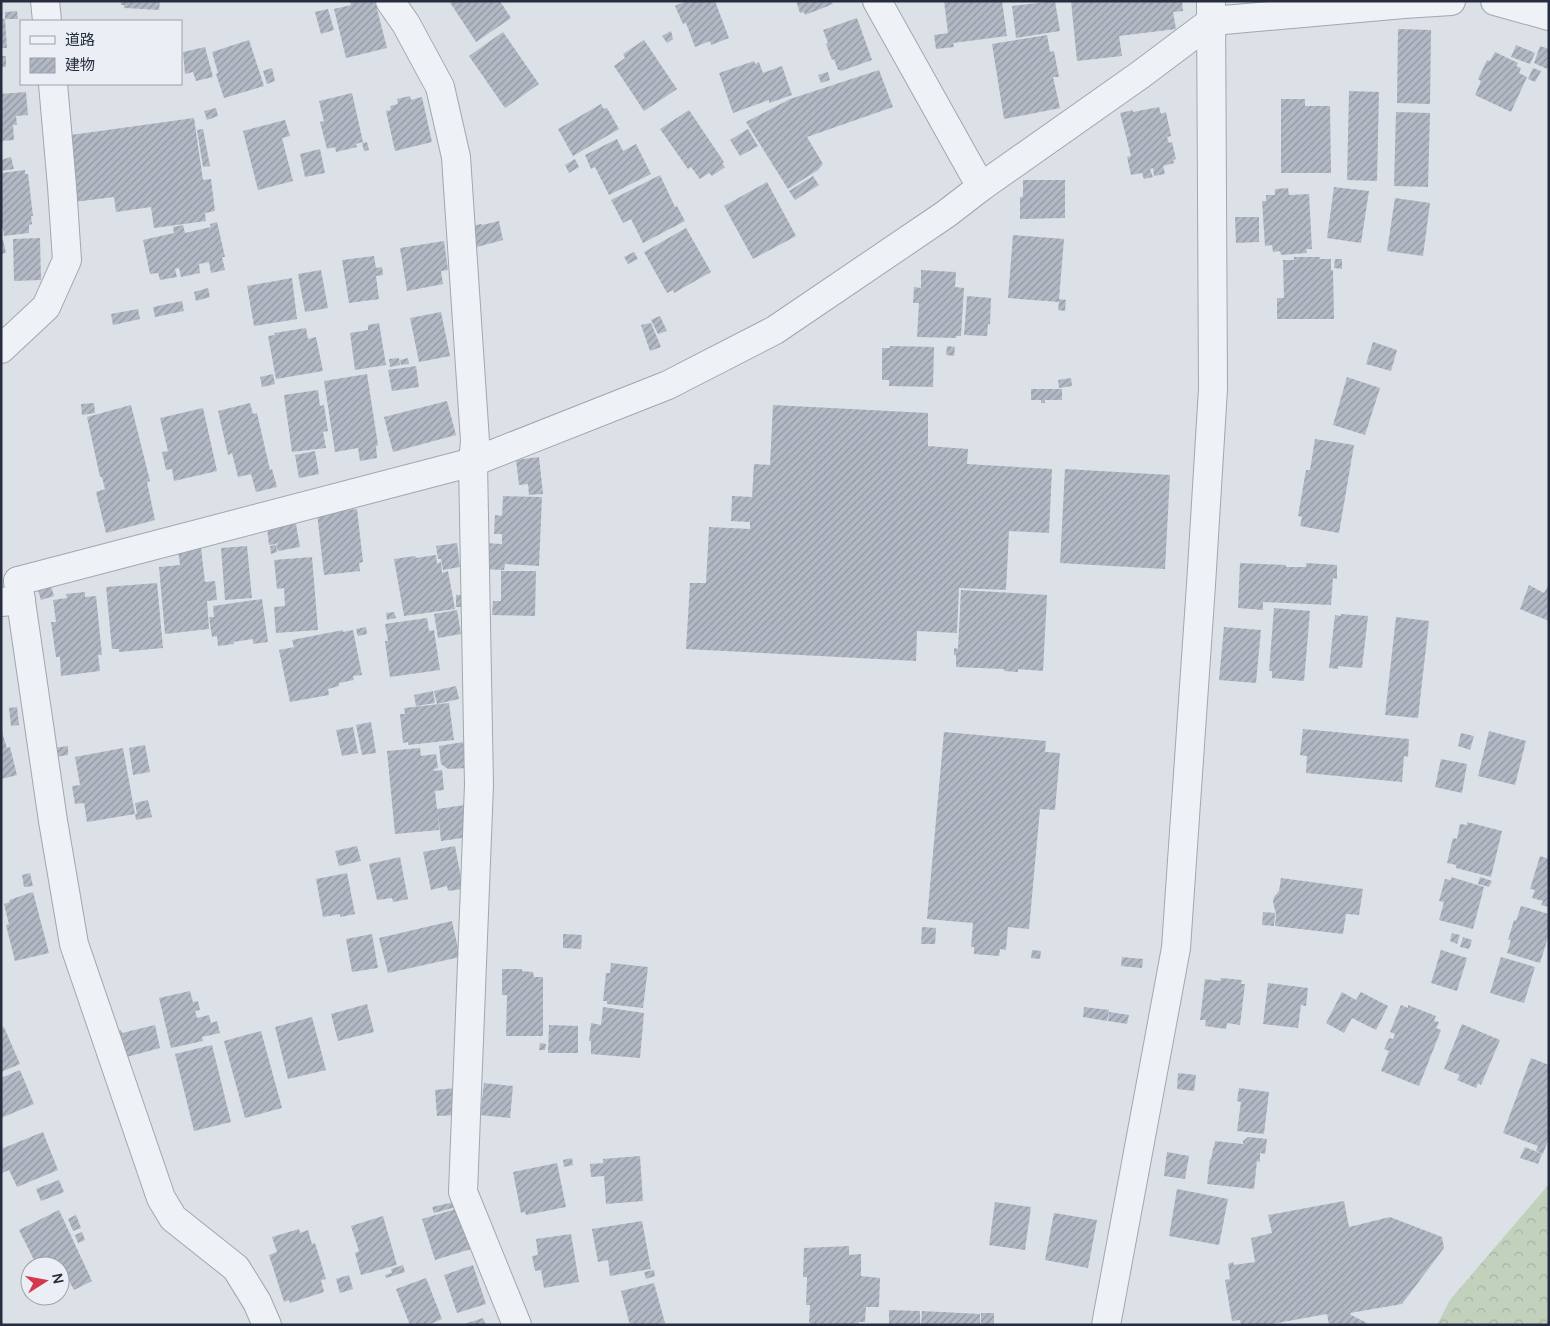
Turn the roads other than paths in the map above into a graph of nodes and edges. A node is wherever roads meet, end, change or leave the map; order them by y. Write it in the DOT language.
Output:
graph roads {
  1 [pos="45,1"];
  2 [pos="390,1"];
  3 [pos="877,1"];
  4 [pos="1451,1"];
  5 [pos="1495,1"];
  6 [pos="1211,11"];
  7 [pos="1549,16"];
  8 [pos="47,20"];
  9 [pos="53,85"];
  10 [pos="981,187"];
  11 [pos="1,349"];
  12 [pos="473,462"];
  13 [pos="13,594"];
  14 [pos="267,1325"];
  15 [pos="517,1325"];
  16 [pos="1106,1325"];
  1 -- 8 [label="street"];
  2 -- 12 [label="street"];
  3 -- 10 [label="street"];
  4 -- 6 [label="street"];
  5 -- 7 [label="street"];
  6 -- 10 [label="street"];
  6 -- 16 [label="street"];
  9 -- 11 [label="street"];
  10 -- 12 [label="street"];
  12 -- 13 [label="street"];
  12 -- 15 [label="street"];
  13 -- 14 [label="street"];
}
